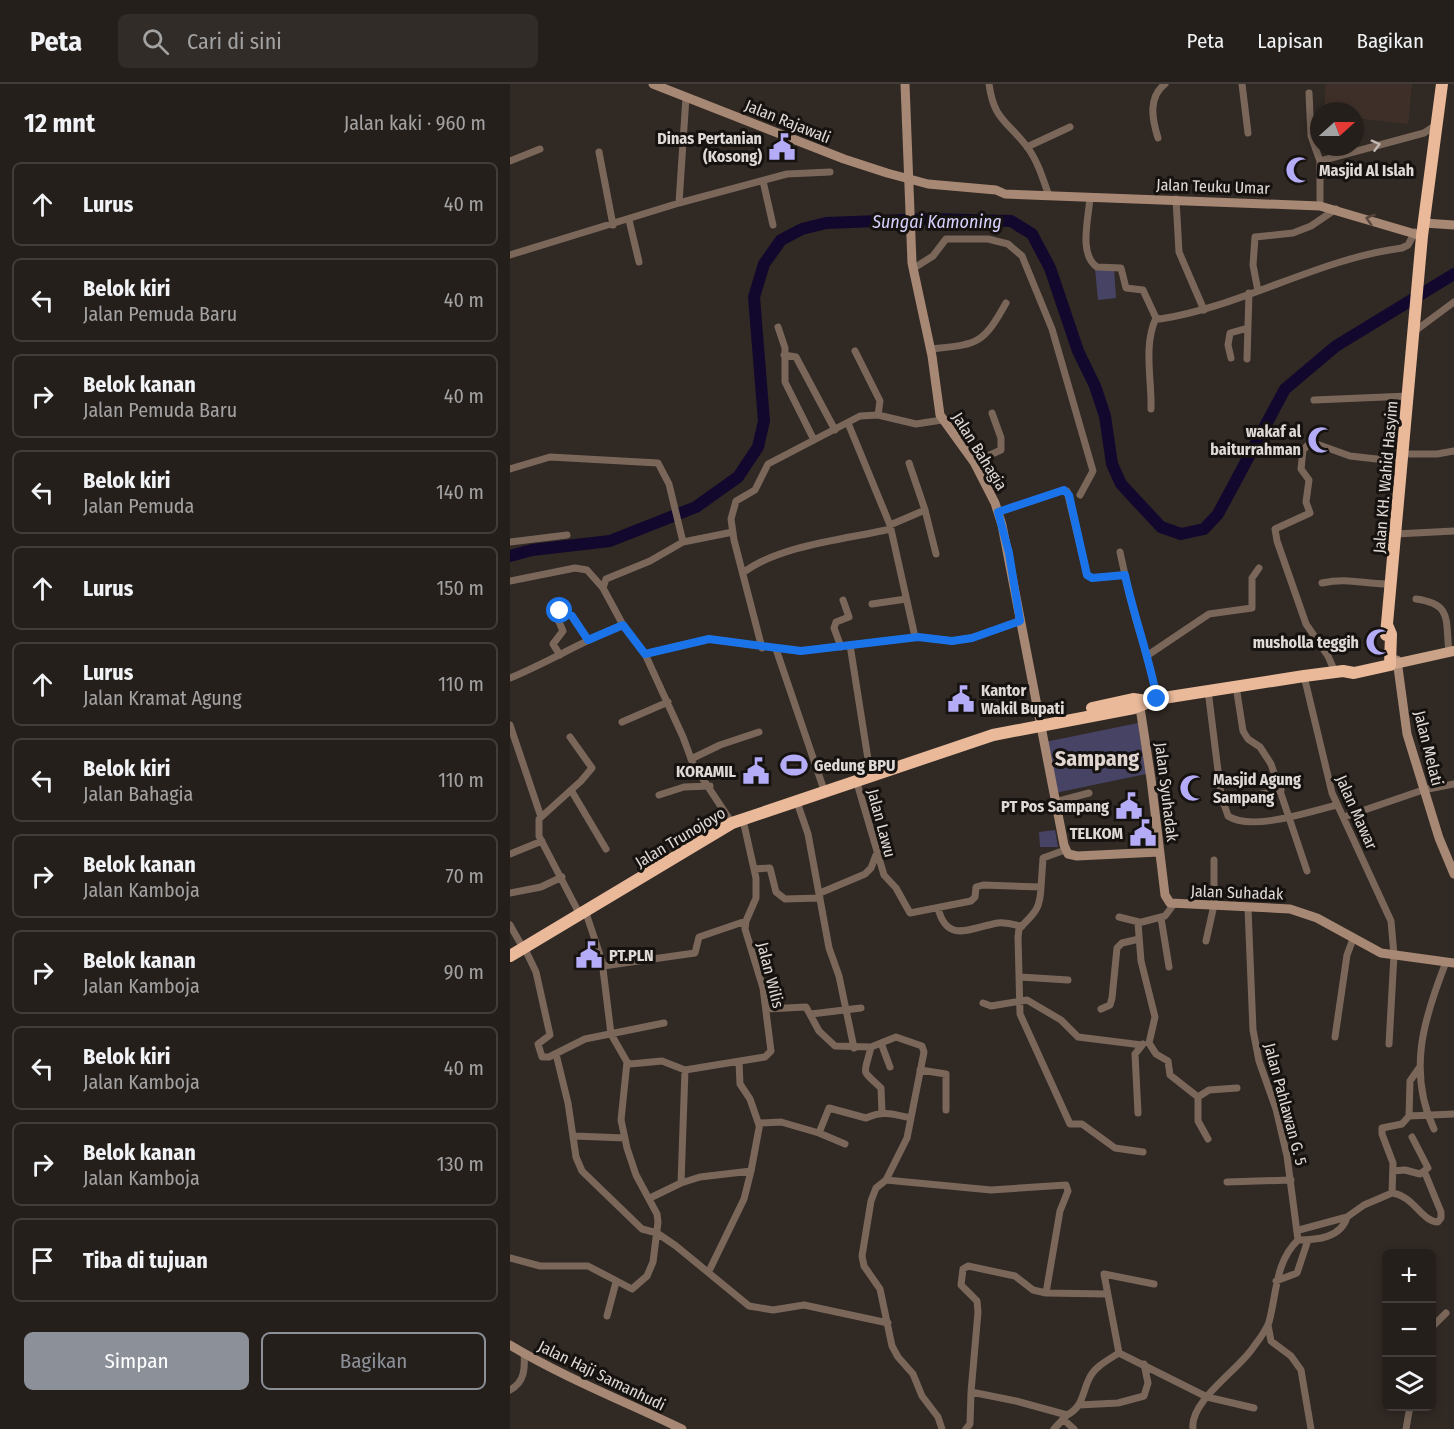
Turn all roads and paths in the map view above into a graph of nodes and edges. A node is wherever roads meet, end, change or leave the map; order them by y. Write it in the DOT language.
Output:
graph roads {
  1 [pos="653,84"];
  2 [pos="905,84"];
  3 [pos="988,84"];
  4 [pos="1165,84"];
  5 [pos="1242,84"];
  6 [pos="1442,84"];
  7 [pos="1309,93"];
  8 [pos="686,97"];
  9 [pos="1436,125"];
  10 [pos="1070,127"];
  11 [pos="1424,133"];
  12 [pos="1248,134"];
  13 [pos="1158,138"];
  14 [pos="1434,144"];
  15 [pos="1027,147"];
  16 [pos="540,149"];
  17 [pos="599,152"];
  18 [pos="510,161"];
  19 [pos="1320,161"];
  20 [pos="830,172"];
  21 [pos="764,181"];
  22 [pos="909,183"];
  23 [pos="1049,196"];
  24 [pos="1090,197"];
  25 [pos="1176,199"];
  26 [pos="679,203"];
  27 [pos="1320,206"];
  28 [pos="1336,209"];
  29 [pos="628,220"];
  30 [pos="613,225"];
  31 [pos="773,225"];
  32 [pos="1454,225"];
  33 [pos="1420,231"];
  34 [pos="510,255"];
  35 [pos="639,262"];
  36 [pos="914,268"];
  37 [pos="1258,291"];
  38 [pos="1249,293"];
  39 [pos="1454,302"];
  40 [pos="1006,303"];
  41 [pos="1204,310"];
  42 [pos="1156,318"];
  43 [pos="778,327"];
  44 [pos="1248,328"];
  45 [pos="1413,331"];
  46 [pos="930,350"];
  47 [pos="855,351"];
  48 [pos="784,355"];
  49 [pos="1231,358"];
  50 [pos="1247,359"];
  51 [pos="1408,396"];
  52 [pos="1314,400"];
  53 [pos="1151,409"];
  54 [pos="992,413"];
  55 [pos="878,415"];
  56 [pos="942,420"];
  57 [pos="848,423"];
  58 [pos="836,430"];
  59 [pos="814,440"];
  60 [pos="1454,451"];
  61 [pos="1403,458"];
  62 [pos="974,462"];
  63 [pos="909,463"];
  64 [pos="510,469"];
  65 [pos="1080,495"];
  66 [pos="925,510"];
  67 [pos="998,512"];
  68 [pos="890,527"];
  69 [pos="1454,531"];
  70 [pos="733,532"];
  71 [pos="1396,534"];
  72 [pos="567,535"];
  73 [pos="510,542"];
  74 [pos="683,542"];
  75 [pos="1119,552"];
  76 [pos="936,554"];
  77 [pos="1259,568"];
  78 [pos="744,572"];
  79 [pos="1125,575"];
  80 [pos="510,581"];
  81 [pos="1322,583"];
  82 [pos="1392,584"];
  83 [pos="603,588"];
  84 [pos="906,599"];
  85 [pos="1416,599"];
  86 [pos="843,600"];
  87 [pos="872,604"];
  88 [pos="1020,621"];
  89 [pos="623,625"];
  90 [pos="917,637"];
  91 [pos="588,640"];
  92 [pos="850,645"];
  93 [pos="841,646"];
  94 [pos="762,648"];
  95 [pos="776,649"];
  96 [pos="1451,651"];
  97 [pos="645,654"];
  98 [pos="560,655"];
  99 [pos="1148,656"];
  100 [pos="1392,661"];
  101 [pos="1339,672"];
  102 [pos="1304,676"];
  103 [pos="510,678"];
  104 [pos="1236,686"];
  105 [pos="1208,690"];
  106 [pos="1146,701"];
  107 [pos="668,702"];
  108 [pos="622,722"];
  109 [pos="1038,723"];
  110 [pos="510,725"];
  111 [pos="759,732"];
  112 [pos="570,737"];
  113 [pos="691,759"];
  114 [pos="871,778"];
  115 [pos="857,783"];
  116 [pos="1454,784"];
  117 [pos="710,786"];
  118 [pos="571,790"];
  119 [pos="1281,790"];
  120 [pos="1423,790"];
  121 [pos="825,793"];
  122 [pos="1089,794"];
  123 [pos="659,795"];
  124 [pos="797,802"];
  125 [pos="1055,802"];
  126 [pos="1222,802"];
  127 [pos="1337,805"];
  128 [pos="541,817"];
  129 [pos="1291,817"];
  130 [pos="1344,817"];
  131 [pos="737,822"];
  132 [pos="542,841"];
  133 [pos="606,849"];
  134 [pos="1065,850"];
  135 [pos="1159,852"];
  136 [pos="510,854"];
  137 [pos="876,855"];
  138 [pos="1214,860"];
  139 [pos="754,869"];
  140 [pos="1307,871"];
  141 [pos="1454,874"];
  142 [pos="562,877"];
  143 [pos="1041,887"];
  144 [pos="510,893"];
  145 [pos="820,896"];
  146 [pos="1174,904"];
  147 [pos="1214,905"];
  148 [pos="938,908"];
  149 [pos="1248,908"];
  150 [pos="582,912"];
  151 [pos="1119,917"];
  152 [pos="1161,918"];
  153 [pos="746,921"];
  154 [pos="1139,922"];
  155 [pos="510,925"];
  156 [pos="1022,926"];
  157 [pos="1140,939"];
  158 [pos="1353,939"];
  159 [pos="1206,941"];
  160 [pos="524,947"];
  161 [pos="1394,954"];
  162 [pos="510,956"];
  163 [pos="1450,963"];
  164 [pos="603,966"];
  165 [pos="1169,967"];
  166 [pos="1020,977"];
  167 [pos="1068,980"];
  168 [pos="1021,999"];
  169 [pos="983,1003"];
  170 [pos="861,1008"];
  171 [pos="766,1009"];
  172 [pos="1101,1009"];
  173 [pos="846,1011"];
  174 [pos="811,1014"];
  175 [pos="664,1023"];
  176 [pos="611,1034"];
  177 [pos="1335,1037"];
  178 [pos="881,1043"];
  179 [pos="1145,1044"];
  180 [pos="1389,1044"];
  181 [pos="871,1047"];
  182 [pos="854,1048"];
  183 [pos="556,1054"];
  184 [pos="627,1062"];
  185 [pos="739,1062"];
  186 [pos="890,1067"];
  187 [pos="1419,1068"];
  188 [pos="685,1070"];
  189 [pos="920,1070"];
  190 [pos="1237,1088"];
  191 [pos="1198,1097"];
  192 [pos="946,1110"];
  193 [pos="882,1112"];
  194 [pos="1138,1113"];
  195 [pos="1454,1114"];
  196 [pos="1427,1115"];
  197 [pos="1409,1116"];
  198 [pos="911,1118"];
  199 [pos="759,1125"];
  200 [pos="1434,1129"];
  201 [pos="819,1133"];
  202 [pos="574,1136"];
  203 [pos="1412,1137"];
  204 [pos="625,1138"];
  205 [pos="1208,1139"];
  206 [pos="845,1144"];
  207 [pos="1143,1152"];
  208 [pos="751,1171"];
  209 [pos="1393,1171"];
  210 [pos="1425,1173"];
  211 [pos="886,1180"];
  212 [pos="1291,1180"];
  213 [pos="1227,1182"];
  214 [pos="681,1184"];
  215 [pos="1392,1193"];
  216 [pos="650,1198"];
  217 [pos="1347,1217"];
  218 [pos="657,1233"];
  219 [pos="1299,1235"];
  220 [pos="1308,1240"];
  221 [pos="510,1258"];
  222 [pos="709,1271"];
  223 [pos="1276,1281"];
  224 [pos="616,1282"];
  225 [pos="1154,1284"];
  226 [pos="1046,1293"];
  227 [pos="1106,1294"];
  228 [pos="1446,1313"];
  229 [pos="607,1316"];
  230 [pos="1436,1322"];
  231 [pos="888,1323"];
  232 [pos="1268,1325"];
  233 [pos="510,1346"];
  234 [pos="524,1353"];
  235 [pos="1119,1353"];
  236 [pos="1144,1364"];
  237 [pos="510,1390"];
  238 [pos="971,1392"];
  239 [pos="1208,1397"];
  240 [pos="1079,1405"];
  241 [pos="1254,1408"];
  242 [pos="1409,1411"];
  243 [pos="1065,1417"];
  244 [pos="682,1429"];
  245 [pos="941,1429"];
  246 [pos="966,1429"];
  247 [pos="1054,1429"];
  248 [pos="1074,1429"];
  249 [pos="1193,1429"];
  250 [pos="1311,1429"];
  251 [pos="1406,1429"];
  1 -- 8 [label="street, Jalan Rajawali"];
  2 -- 22 [label="street, Jalan Bahagia"];
  3 -- 15 [label="street"];
  4 -- 13 [label="street"];
  5 -- 12 [label="street"];
  6 -- 9 [label="highway"];
  7 -- 19 [label="street"];
  8 -- 22 [label="street, Jalan Rajawali"];
  8 -- 26 [label="street"];
  9 -- 11 [label="street"];
  9 -- 14 [label="highway"];
  10 -- 15 [label="street"];
  11 -- 14 [label="street"];
  19 -- 11 [label="street, one-way"];
  14 -- 33 [label="highway"];
  15 -- 23 [label="street"];
  16 -- 18 [label="street"];
  17 -- 30 [label="street"];
  19 -- 27 [label="street"];
  20 -- 21 [label="street"];
  21 -- 26 [label="street"];
  21 -- 31 [label="street"];
  22 -- 23 [label="street, Jalan Teuku Umar"];
  22 -- 36 [label="street, Jalan Bahagia"];
  23 -- 24 [label="street, Jalan Teuku Umar"];
  24 -- 25 [label="street, Jalan Teuku Umar"];
  24 -- 42 [label="street"];
  25 -- 27 [label="street, Jalan Teuku Umar"];
  25 -- 41 [label="street"];
  26 -- 29 [label="street"];
  27 -- 28 [label="street, Jalan Teuku Umar"];
  33 -- 28 [label="street, Jalan Teuku Umar, one-way"];
  28 -- 37 [label="street"];
  29 -- 30 [label="street"];
  29 -- 35 [label="street"];
  30 -- 34 [label="street"];
  32 -- 33 [label="street, Jalan Teuku Umar"];
  33 -- 37 [label="street"];
  33 -- 45 [label="highway, Jalan KH. Wahid Hasyim"];
  36 -- 46 [label="street, Jalan Bahagia"];
  36 -- 65 [label="street"];
  37 -- 38 [label="street"];
  38 -- 41 [label="street"];
  38 -- 44 [label="street"];
  39 -- 45 [label="street"];
  40 -- 46 [label="street"];
  41 -- 42 [label="street"];
  42 -- 53 [label="street"];
  43 -- 48 [label="street"];
  44 -- 49 [label="street"];
  44 -- 50 [label="street"];
  45 -- 51 [label="highway, Jalan KH. Wahid Hasyim"];
  46 -- 56 [label="street, Jalan Bahagia"];
  47 -- 55 [label="street"];
  48 -- 58 [label="street"];
  48 -- 59 [label="street"];
  51 -- 52 [label="street"];
  51 -- 61 [label="highway, Jalan KH. Wahid Hasyim"];
  54 -- 62 [label="street"];
  55 -- 56 [label="street"];
  55 -- 57 [label="street"];
  56 -- 62 [label="street, Jalan Bahagia"];
  57 -- 58 [label="street"];
  57 -- 68 [label="street"];
  58 -- 59 [label="street"];
  59 -- 70 [label="street"];
  60 -- 61 [label="street"];
  61 -- 71 [label="highway, Jalan KH. Wahid Hasyim"];
  61 -- 101 [label="street"];
  62 -- 67 [label="street, Jalan Bahagia"];
  63 -- 66 [label="street"];
  64 -- 74 [label="street"];
  66 -- 68 [label="street"];
  66 -- 76 [label="street"];
  67 -- 79 [label="street"];
  67 -- 88 [label="street, Jalan Bahagia"];
  68 -- 78 [label="street"];
  68 -- 84 [label="street"];
  69 -- 71 [label="street"];
  70 -- 74 [label="street"];
  70 -- 78 [label="street"];
  71 -- 82 [label="highway, Jalan KH. Wahid Hasyim"];
  72 -- 73 [label="street"];
  74 -- 83 [label="street"];
  75 -- 79 [label="street"];
  77 -- 99 [label="street"];
  78 -- 94 [label="street"];
  79 -- 99 [label="street"];
  80 -- 83 [label="street"];
  81 -- 82 [label="street"];
  82 -- 100 [label="highway, Jalan KH. Wahid Hasyim"];
  83 -- 89 [label="street"];
  84 -- 87 [label="street"];
  84 -- 90 [label="street"];
  85 -- 96 [label="street"];
  86 -- 93 [label="street"];
  88 -- 90 [label="street"];
  88 -- 109 [label="street, Jalan Bahagia"];
  89 -- 91 [label="street"];
  89 -- 97 [label="street"];
  90 -- 92 [label="street"];
  91 -- 98 [label="street"];
  91 -- 98 [label="street"];
  92 -- 93 [label="street"];
  92 -- 114 [label="street"];
  93 -- 95 [label="street"];
  94 -- 95 [label="street"];
  94 -- 97 [label="street"];
  95 -- 121 [label="street"];
  96 -- 100 [label="main road"];
  97 -- 107 [label="street"];
  98 -- 103 [label="street"];
  99 -- 106 [label="street"];
  100 -- 101 [label="highway, Jalan Trunojoyo"];
  100 -- 120 [label="street, Jalan Melati"];
  101 -- 102 [label="highway, Jalan Trunojoyo"];
  102 -- 104 [label="highway, Jalan Trunojoyo"];
  102 -- 127 [label="street, Jalan Mawar"];
  104 -- 105 [label="highway, Jalan Trunojoyo"];
  104 -- 119 [label="street"];
  105 -- 106 [label="highway, Jalan Trunojoyo"];
  105 -- 126 [label="street"];
  106 -- 109 [label="highway, Jalan Trunojoyo"];
  106 -- 135 [label="street, Jalan Syuhadak"];
  107 -- 108 [label="street"];
  107 -- 113 [label="street"];
  109 -- 114 [label="highway, Jalan Trunojoyo"];
  109 -- 125 [label="street, Jalan Bahagia"];
  110 -- 128 [label="street"];
  111 -- 113 [label="street"];
  112 -- 118 [label="street"];
  113 -- 117 [label="street"];
  114 -- 115 [label="highway, Jalan Trunojoyo"];
  115 -- 121 [label="highway, Jalan Trunojoyo"];
  115 -- 137 [label="street, Jalan Lawu"];
  116 -- 120 [label="street"];
  117 -- 123 [label="street"];
  117 -- 131 [label="street"];
  118 -- 128 [label="street"];
  118 -- 133 [label="street"];
  119 -- 126 [label="street"];
  119 -- 129 [label="street"];
  120 -- 130 [label="street"];
  120 -- 141 [label="street, Jalan Melati"];
  121 -- 124 [label="highway, Jalan Trunojoyo"];
  122 -- 125 [label="street"];
  124 -- 131 [label="highway, Jalan Trunojoyo"];
  124 -- 145 [label="street"];
  125 -- 134 [label="street, Jalan Bahagia"];
  126 -- 129 [label="street"];
  127 -- 129 [label="street"];
  127 -- 130 [label="street, Jalan Mawar"];
  128 -- 132 [label="street"];
  129 -- 140 [label="street"];
  130 -- 161 [label="street, Jalan Mawar"];
  131 -- 139 [label="street"];
  131 -- 150 [label="highway, Jalan Trunojoyo"];
  132 -- 136 [label="street"];
  132 -- 142 [label="street"];
  134 -- 135 [label="street"];
  134 -- 143 [label="street"];
  135 -- 146 [label="street, Jalan Suhadak"];
  137 -- 145 [label="street"];
  137 -- 148 [label="street, Jalan Lawu"];
  138 -- 147 [label="street"];
  139 -- 145 [label="street"];
  139 -- 153 [label="street"];
  142 -- 144 [label="street"];
  142 -- 150 [label="street"];
  143 -- 148 [label="street, Jalan Lawu"];
  143 -- 156 [label="street"];
  145 -- 173 [label="street"];
  146 -- 147 [label="street, Jalan Suhadak"];
  146 -- 152 [label="street"];
  147 -- 149 [label="street, Jalan Suhadak"];
  147 -- 159 [label="street"];
  148 -- 156 [label="street"];
  149 -- 158 [label="street, Jalan Suhadak"];
  149 -- 212 [label="street, Jalan Pahlawan G. 5"];
  150 -- 160 [label="highway, Jalan Trunojoyo"];
  150 -- 164 [label="street"];
  151 -- 154 [label="street"];
  152 -- 154 [label="street"];
  152 -- 165 [label="street"];
  153 -- 164 [label="street"];
  153 -- 171 [label="street, Jalan Wilis"];
  154 -- 157 [label="street"];
  155 -- 160 [label="street"];
  156 -- 166 [label="street"];
  157 -- 172 [label="street"];
  157 -- 179 [label="street"];
  158 -- 161 [label="street, Jalan Suhadak"];
  158 -- 177 [label="street"];
  160 -- 162 [label="highway, Jalan Trunojoyo"];
  160 -- 183 [label="street"];
  161 -- 163 [label="street, Jalan Suhadak"];
  161 -- 180 [label="street, Jalan Mawar"];
  163 -- 187 [label="street"];
  164 -- 176 [label="street"];
  166 -- 167 [label="street"];
  166 -- 168 [label="street"];
  168 -- 169 [label="street"];
  168 -- 179 [label="street"];
  168 -- 207 [label="street"];
  170 -- 173 [label="street"];
  171 -- 174 [label="street"];
  171 -- 185 [label="street, Jalan Wilis"];
  173 -- 174 [label="street"];
  173 -- 182 [label="street"];
  174 -- 182 [label="street"];
  175 -- 176 [label="street"];
  176 -- 183 [label="street"];
  176 -- 184 [label="street"];
  178 -- 181 [label="street"];
  178 -- 186 [label="street"];
  178 -- 189 [label="street"];
  179 -- 191 [label="street"];
  179 -- 194 [label="street"];
  181 -- 182 [label="street"];
  181 -- 193 [label="street"];
  183 -- 202 [label="street"];
  184 -- 188 [label="street"];
  184 -- 204 [label="street"];
  185 -- 188 [label="street, Jalan Wilis"];
  185 -- 199 [label="street"];
  187 -- 196 [label="street"];
  187 -- 197 [label="street"];
  188 -- 214 [label="street"];
  189 -- 192 [label="street"];
  189 -- 198 [label="street"];
  190 -- 191 [label="street"];
  191 -- 205 [label="street"];
  193 -- 198 [label="street"];
  193 -- 201 [label="street"];
  195 -- 196 [label="street"];
  196 -- 197 [label="street"];
  196 -- 200 [label="street"];
  197 -- 209 [label="street"];
  198 -- 211 [label="street"];
  199 -- 201 [label="street"];
  199 -- 208 [label="street"];
  201 -- 206 [label="street"];
  202 -- 204 [label="street"];
  202 -- 218 [label="street"];
  203 -- 210 [label="street"];
  204 -- 216 [label="street"];
  208 -- 214 [label="street"];
  208 -- 222 [label="street"];
  209 -- 210 [label="street"];
  209 -- 215 [label="street"];
  210 -- 215 [label="street"];
  211 -- 226 [label="street"];
  211 -- 231 [label="street"];
  212 -- 213 [label="street"];
  212 -- 219 [label="street, Jalan Pahlawan G. 5"];
  214 -- 216 [label="street"];
  215 -- 217 [label="street"];
  216 -- 218 [label="street"];
  217 -- 219 [label="street"];
  217 -- 220 [label="street"];
  218 -- 222 [label="street"];
  218 -- 224 [label="street"];
  219 -- 220 [label="street"];
  219 -- 223 [label="street"];
  220 -- 223 [label="street"];
  221 -- 224 [label="street"];
  222 -- 231 [label="street"];
  223 -- 232 [label="street"];
  224 -- 229 [label="street"];
  225 -- 227 [label="street"];
  226 -- 227 [label="street"];
  226 -- 238 [label="street"];
  227 -- 235 [label="street"];
  228 -- 230 [label="street"];
  231 -- 245 [label="street"];
  232 -- 239 [label="street"];
  232 -- 250 [label="street"];
  233 -- 234 [label="street, Jalan Haji Samanhudi"];
  234 -- 237 [label="street"];
  234 -- 244 [label="street, Jalan Haji Samanhudi"];
  235 -- 236 [label="street"];
  235 -- 240 [label="street"];
  236 -- 239 [label="street"];
  236 -- 240 [label="street"];
  238 -- 243 [label="street"];
  238 -- 246 [label="street"];
  239 -- 241 [label="street"];
  239 -- 249 [label="street"];
  240 -- 243 [label="street"];
  242 -- 251 [label="street"];
  243 -- 247 [label="street"];
  243 -- 248 [label="street"];
}
